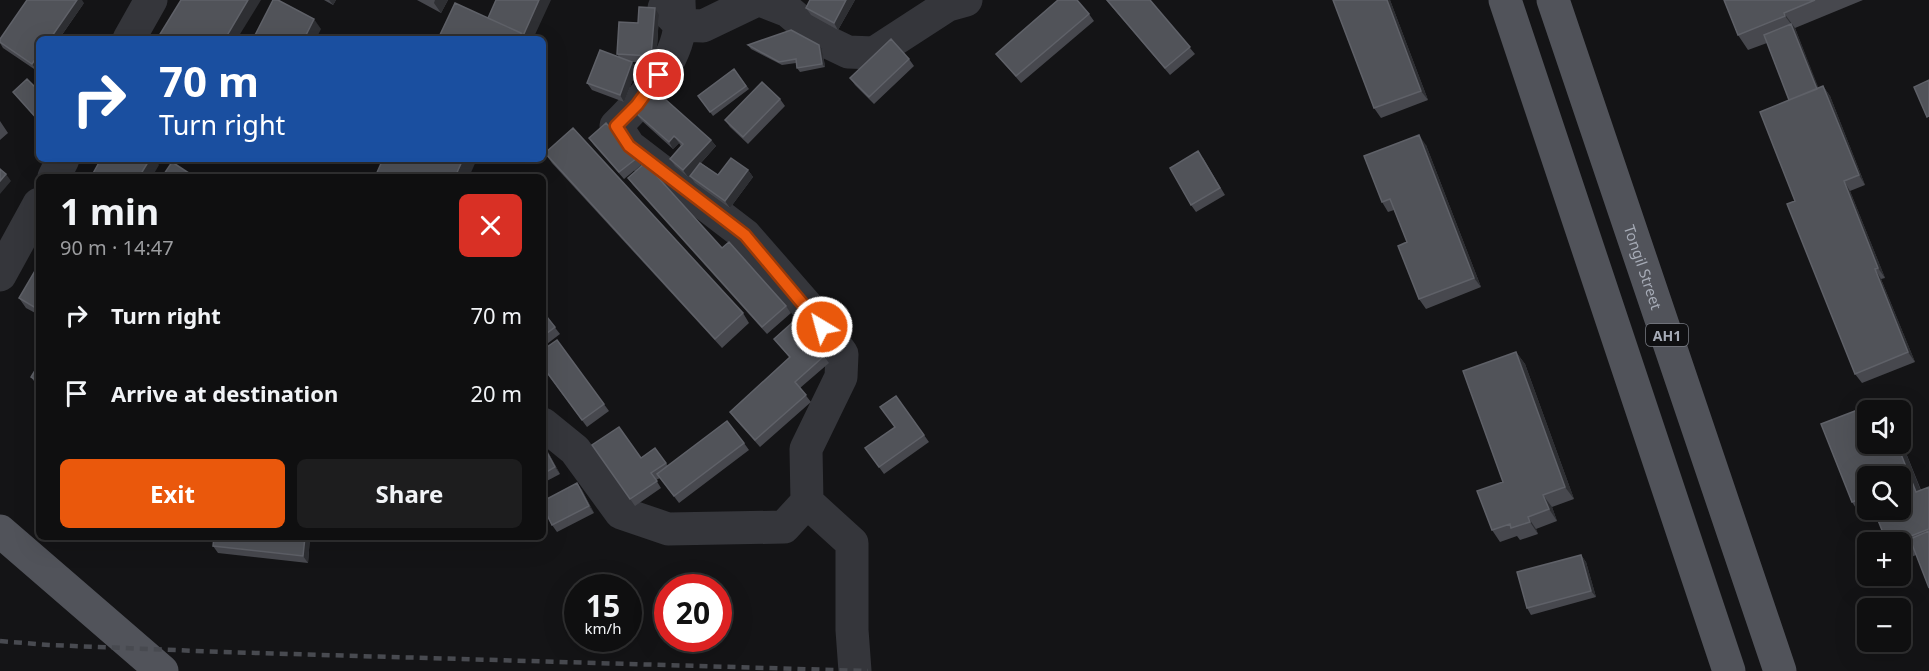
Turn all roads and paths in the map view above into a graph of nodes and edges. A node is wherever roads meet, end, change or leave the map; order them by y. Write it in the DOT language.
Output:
graph roads {
  1 [pos="151,0"];
  2 [pos="656,0"];
  3 [pos="759,0"];
  4 [pos="966,0"];
  5 [pos="1505,0"];
  6 [pos="1553,0"];
  7 [pos="679,13"];
  8 [pos="131,36"];
  9 [pos="36,209"];
  10 [pos="0,275"];
  11 [pos="546,426"];
  12 [pos="807,502"];
  13 [pos="0,531"];
  14 [pos="157,666"];
  15 [pos="855,671"];
  16 [pos="1729,671"];
  17 [pos="1780,671"];
  1 -- 8 [label="street"];
  2 -- 7 [label="street"];
  3 -- 4 [label="street"];
  3 -- 7 [label="street"];
  5 -- 16 [label="main road"];
  6 -- 17 [label="main road, Tongil Street / AH1"];
  7 -- 12 [label="street"];
  9 -- 10 [label="street"];
  11 -- 12 [label="street"];
  12 -- 15 [label="street"];
  13 -- 14 [label="main road"];
}
